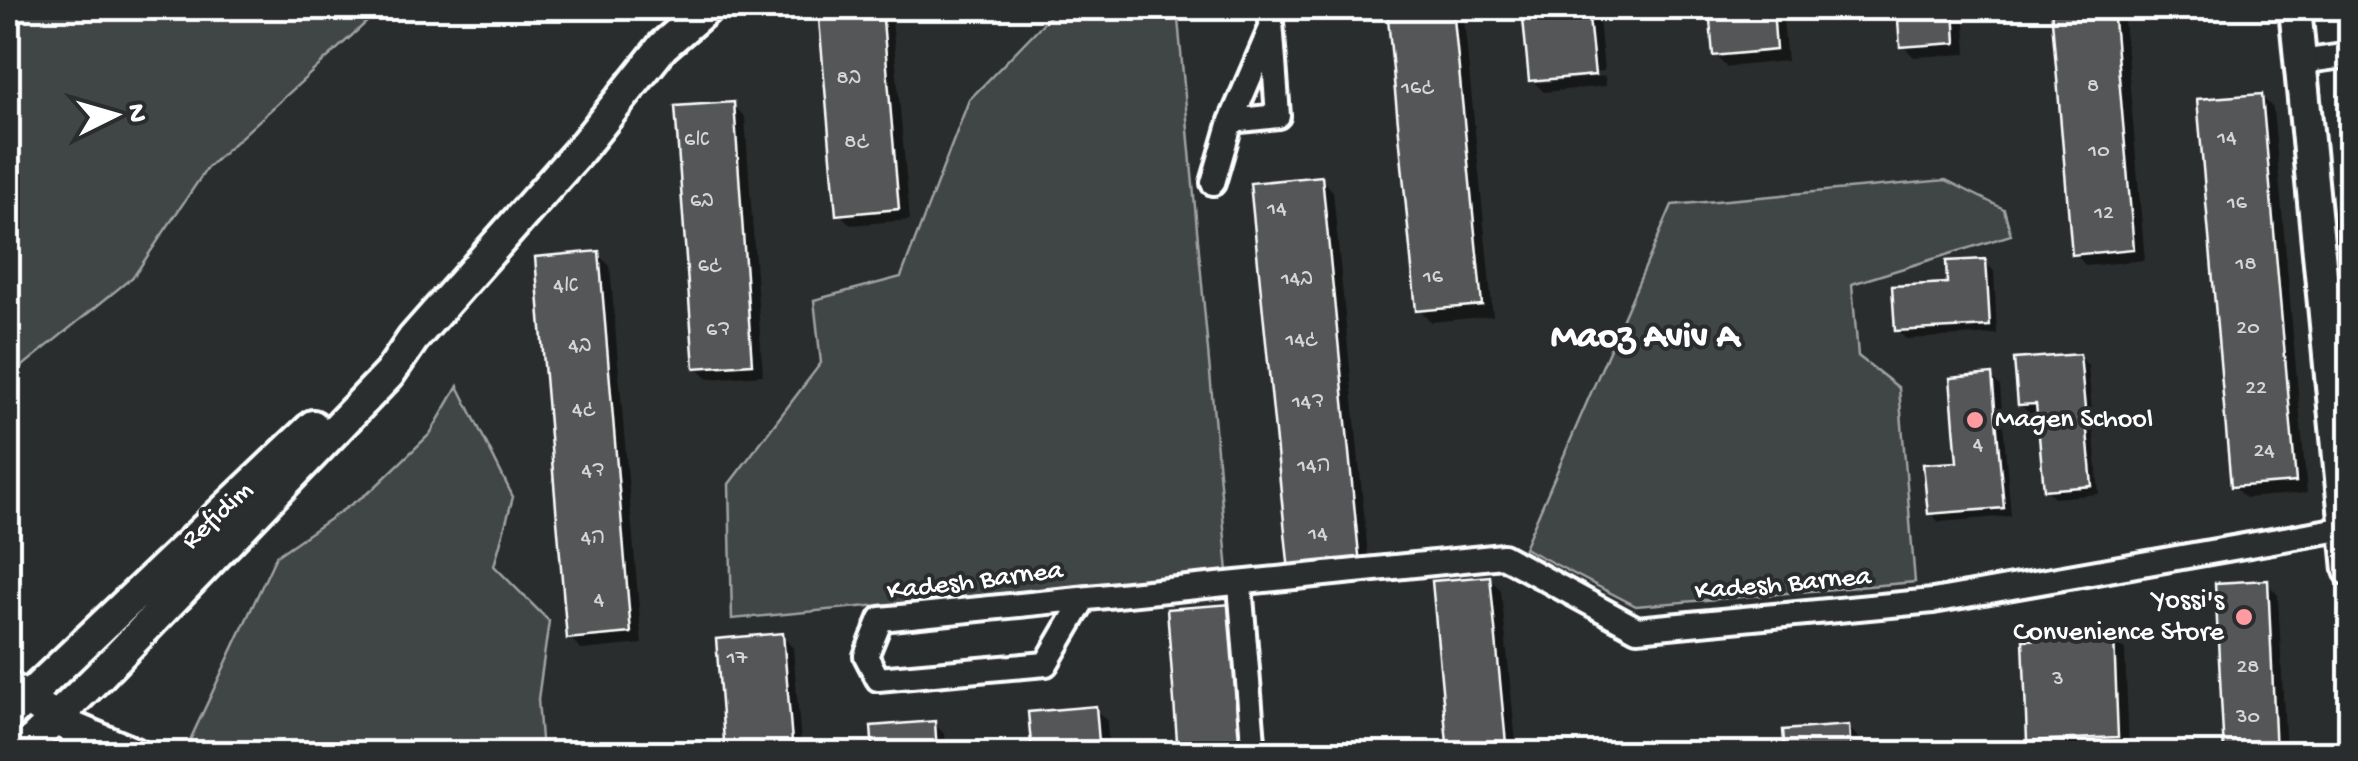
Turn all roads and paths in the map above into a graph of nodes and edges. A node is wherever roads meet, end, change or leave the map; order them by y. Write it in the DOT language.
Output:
graph roads {
  1 [pos="707,8"];
  2 [pos="2295,8"];
  3 [pos="1270,18"];
  4 [pos="2350,55"];
  5 [pos="2301,62"];
  6 [pos="1231,121"];
  7 [pos="1213,182"];
  8 [pos="413,339"];
  9 [pos="2346,528"];
  10 [pos="2350,570"];
  11 [pos="1240,585"];
  12 [pos="1084,599"];
  13 [pos="14,701"];
  14 [pos="55,718"];
  15 [pos="8,747"];
  16 [pos="19,754"];
  17 [pos="135,754"];
  18 [pos="1254,754"];
  1 -- 8 [label="street, Refidim"];
  2 -- 5 [label="street"];
  3 -- 6 [label="street"];
  3 -- 6 [label="street"];
  4 -- 5 [label="street"];
  5 -- 9 [label="street"];
  6 -- 7 [label="street"];
  8 -- 13 [label="street, Refidim"];
  8 -- 14 [label="street, Refidim"];
  9 -- 10 [label="street"];
  9 -- 11 [label="street, Kadesh Barnea"];
  11 -- 12 [label="street, Kadesh Barnea"];
  11 -- 18 [label="street"];
  12 -- 12 [label="street, Kadesh Barnea"];
  13 -- 14 [label="street"];
  14 -- 16 [label="street, Refidim"];
  14 -- 17 [label="street"];
  15 -- 16 [label="street"];
}
